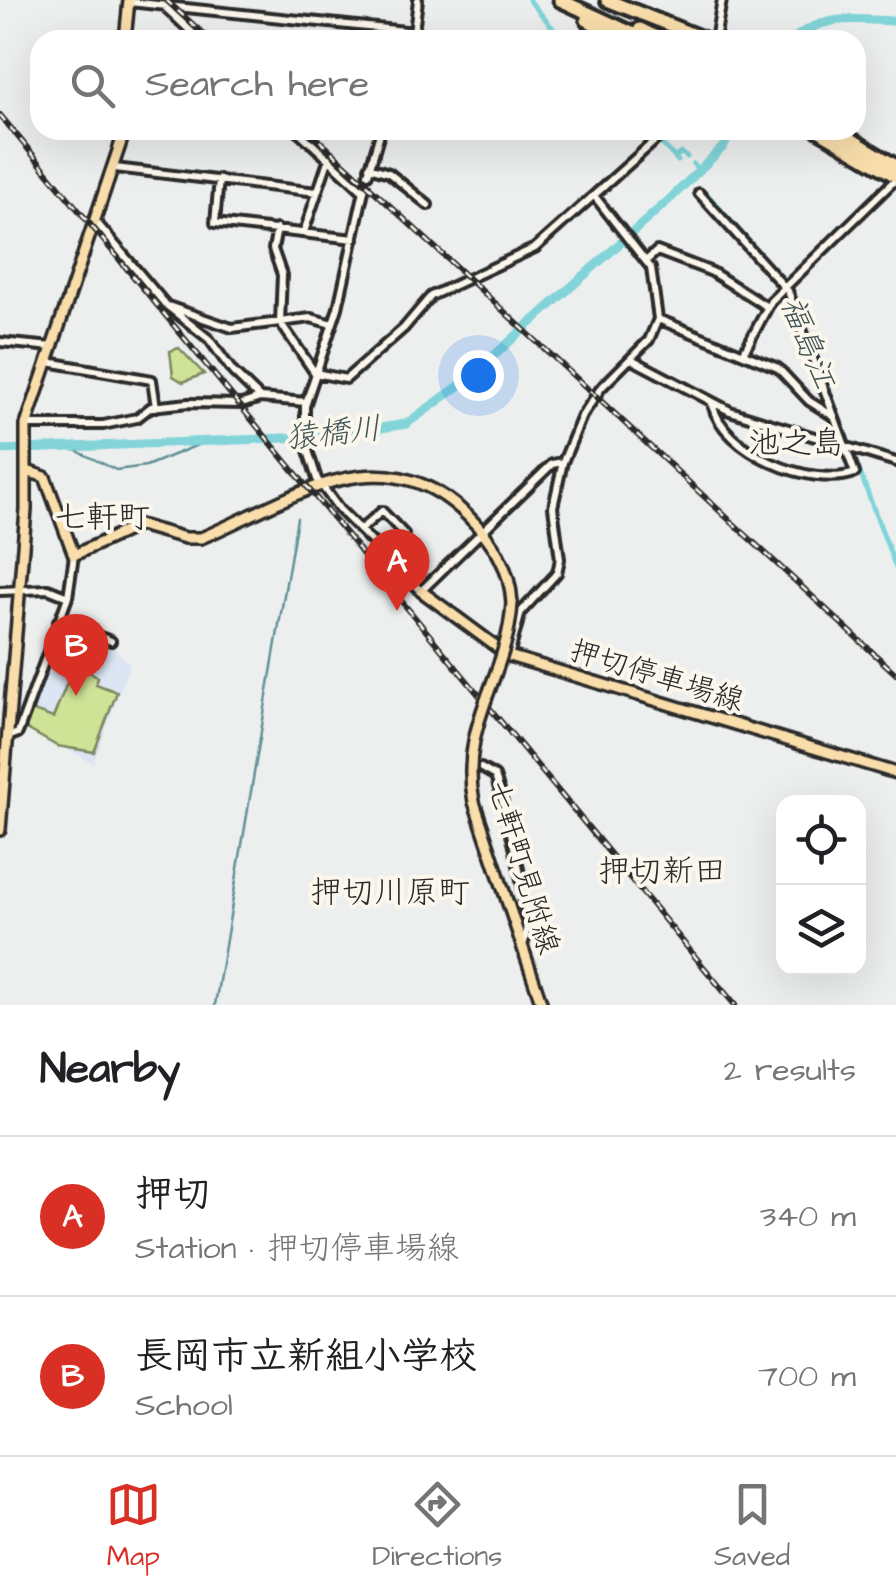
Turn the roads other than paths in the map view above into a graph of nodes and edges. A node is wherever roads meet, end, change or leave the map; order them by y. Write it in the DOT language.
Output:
graph roads {
  1 [pos="418,0"];
  2 [pos="549,0"];
  3 [pos="560,0"];
  4 [pos="578,0"];
  5 [pos="607,0"];
  6 [pos="722,0"];
  7 [pos="129,1"];
  8 [pos="163,5"];
  9 [pos="126,30"];
  10 [pos="189,30"];
  11 [pos="365,30"];
  12 [pos="415,30"];
  13 [pos="604,30"];
  14 [pos="625,30"];
  15 [pos="641,30"];
  16 [pos="682,30"];
  17 [pos="717,30"];
  18 [pos="122,140"];
  19 [pos="309,140"];
  20 [pos="378,140"];
  21 [pos="657,140"];
  22 [pos="834,140"];
  23 [pos="853,140"];
  24 [pos="328,158"];
  25 [pos="896,166"];
  26 [pos="115,168"];
  27 [pos="896,178"];
  28 [pos="220,180"];
  29 [pos="317,192"];
  30 [pos="699,193"];
  31 [pos="596,198"];
  32 [pos="428,204"];
  33 [pos="96,222"];
  34 [pos="277,229"];
  35 [pos="304,232"];
  36 [pos="354,239"];
  37 [pos="647,260"];
  38 [pos="785,288"];
  39 [pos="166,306"];
  40 [pos="768,307"];
  41 [pos="658,320"];
  42 [pos="280,322"];
  43 [pos="332,324"];
  44 [pos="0,342"];
  45 [pos="54,348"];
  46 [pos="744,352"];
  47 [pos="630,359"];
  48 [pos="48,362"];
  49 [pos="315,373"];
  50 [pos="260,398"];
  51 [pos="306,402"];
  52 [pos="712,404"];
  53 [pos="156,407"];
  54 [pos="835,416"];
  55 [pos="26,427"];
  56 [pos="846,446"];
  57 [pos="563,462"];
  58 [pos="896,462"];
  59 [pos="26,469"];
  60 [pos="322,487"];
  61 [pos="360,530"];
  62 [pos="484,532"];
  63 [pos="404,534"];
  64 [pos="74,555"];
  65 [pos="20,590"];
  66 [pos="0,591"];
  67 [pos="420,591"];
  68 [pos="68,597"];
  69 [pos="58,621"];
  70 [pos="110,641"];
  71 [pos="510,656"];
  72 [pos="8,736"];
  73 [pos="482,768"];
  74 [pos="896,772"];
  75 [pos="2,783"];
  76 [pos="0,830"];
  77 [pos="522,946"];
  78 [pos="542,1005"];
  1 -- 12 [label="street"];
  2 -- 13 [label="highway"];
  3 -- 14 [label="highway"];
  4 -- 15 [label="highway"];
  5 -- 16 [label="highway"];
  6 -- 17 [label="street"];
  7 -- 8 [label="street"];
  7 -- 9 [label="main road"];
  8 -- 10 [label="street"];
  8 -- 11 [label="street"];
  18 -- 26 [label="main road"];
  19 -- 24 [label="street"];
  20 -- 32 [label="street"];
  21 -- 31 [label="street"];
  22 -- 27 [label="highway"];
  23 -- 25 [label="highway"];
  24 -- 29 [label="street"];
  24 -- 36 [label="street"];
  26 -- 28 [label="street"];
  26 -- 33 [label="main road"];
  27 -- 38 [label="street"];
  28 -- 29 [label="street"];
  28 -- 34 [label="street"];
  29 -- 35 [label="street"];
  30 -- 38 [label="street"];
  31 -- 37 [label="street"];
  31 -- 49 [label="street"];
  33 -- 39 [label="street"];
  33 -- 45 [label="main road"];
  34 -- 35 [label="street"];
  34 -- 42 [label="street"];
  35 -- 36 [label="street"];
  36 -- 43 [label="street"];
  37 -- 40 [label="street"];
  37 -- 41 [label="street"];
  38 -- 40 [label="street"];
  38 -- 54 [label="street"];
  39 -- 42 [label="street"];
  39 -- 50 [label="street"];
  40 -- 46 [label="street"];
  41 -- 46 [label="street"];
  41 -- 47 [label="street"];
  42 -- 43 [label="street"];
  42 -- 49 [label="street"];
  43 -- 49 [label="street"];
  44 -- 45 [label="street"];
  45 -- 48 [label="main road"];
  46 -- 54 [label="street"];
  47 -- 52 [label="street"];
  47 -- 57 [label="street"];
  48 -- 53 [label="street"];
  48 -- 55 [label="main road"];
  49 -- 51 [label="street"];
  50 -- 51 [label="street"];
  50 -- 53 [label="street"];
  51 -- 60 [label="street"];
  52 -- 56 [label="street"];
  52 -- 56 [label="street"];
  53 -- 55 [label="street"];
  54 -- 56 [label="street"];
  55 -- 59 [label="main road"];
  56 -- 58 [label="street"];
  57 -- 62 [label="street"];
  57 -- 71 [label="street"];
  59 -- 64 [label="main road"];
  59 -- 65 [label="main road"];
  60 -- 61 [label="street"];
  60 -- 62 [label="main road, 七軒町見附線"];
  60 -- 64 [label="main road, 七軒町見附線"];
  61 -- 63 [label="street"];
  61 -- 67 [label="street"];
  62 -- 67 [label="street"];
  62 -- 77 [label="main road, 七軒町見附線, bridge"];
  64 -- 68 [label="street"];
  65 -- 66 [label="street"];
  65 -- 68 [label="street"];
  65 -- 72 [label="main road"];
  67 -- 71 [label="main road, 押切停車場線"];
  68 -- 69 [label="street"];
  69 -- 70 [label="street"];
  69 -- 72 [label="street"];
  71 -- 74 [label="main road, 押切停車場線"];
  72 -- 75 [label="main road"];
  73 -- 77 [label="street"];
  75 -- 76 [label="main road"];
  77 -- 78 [label="main road, 七軒町見附線"];
}
